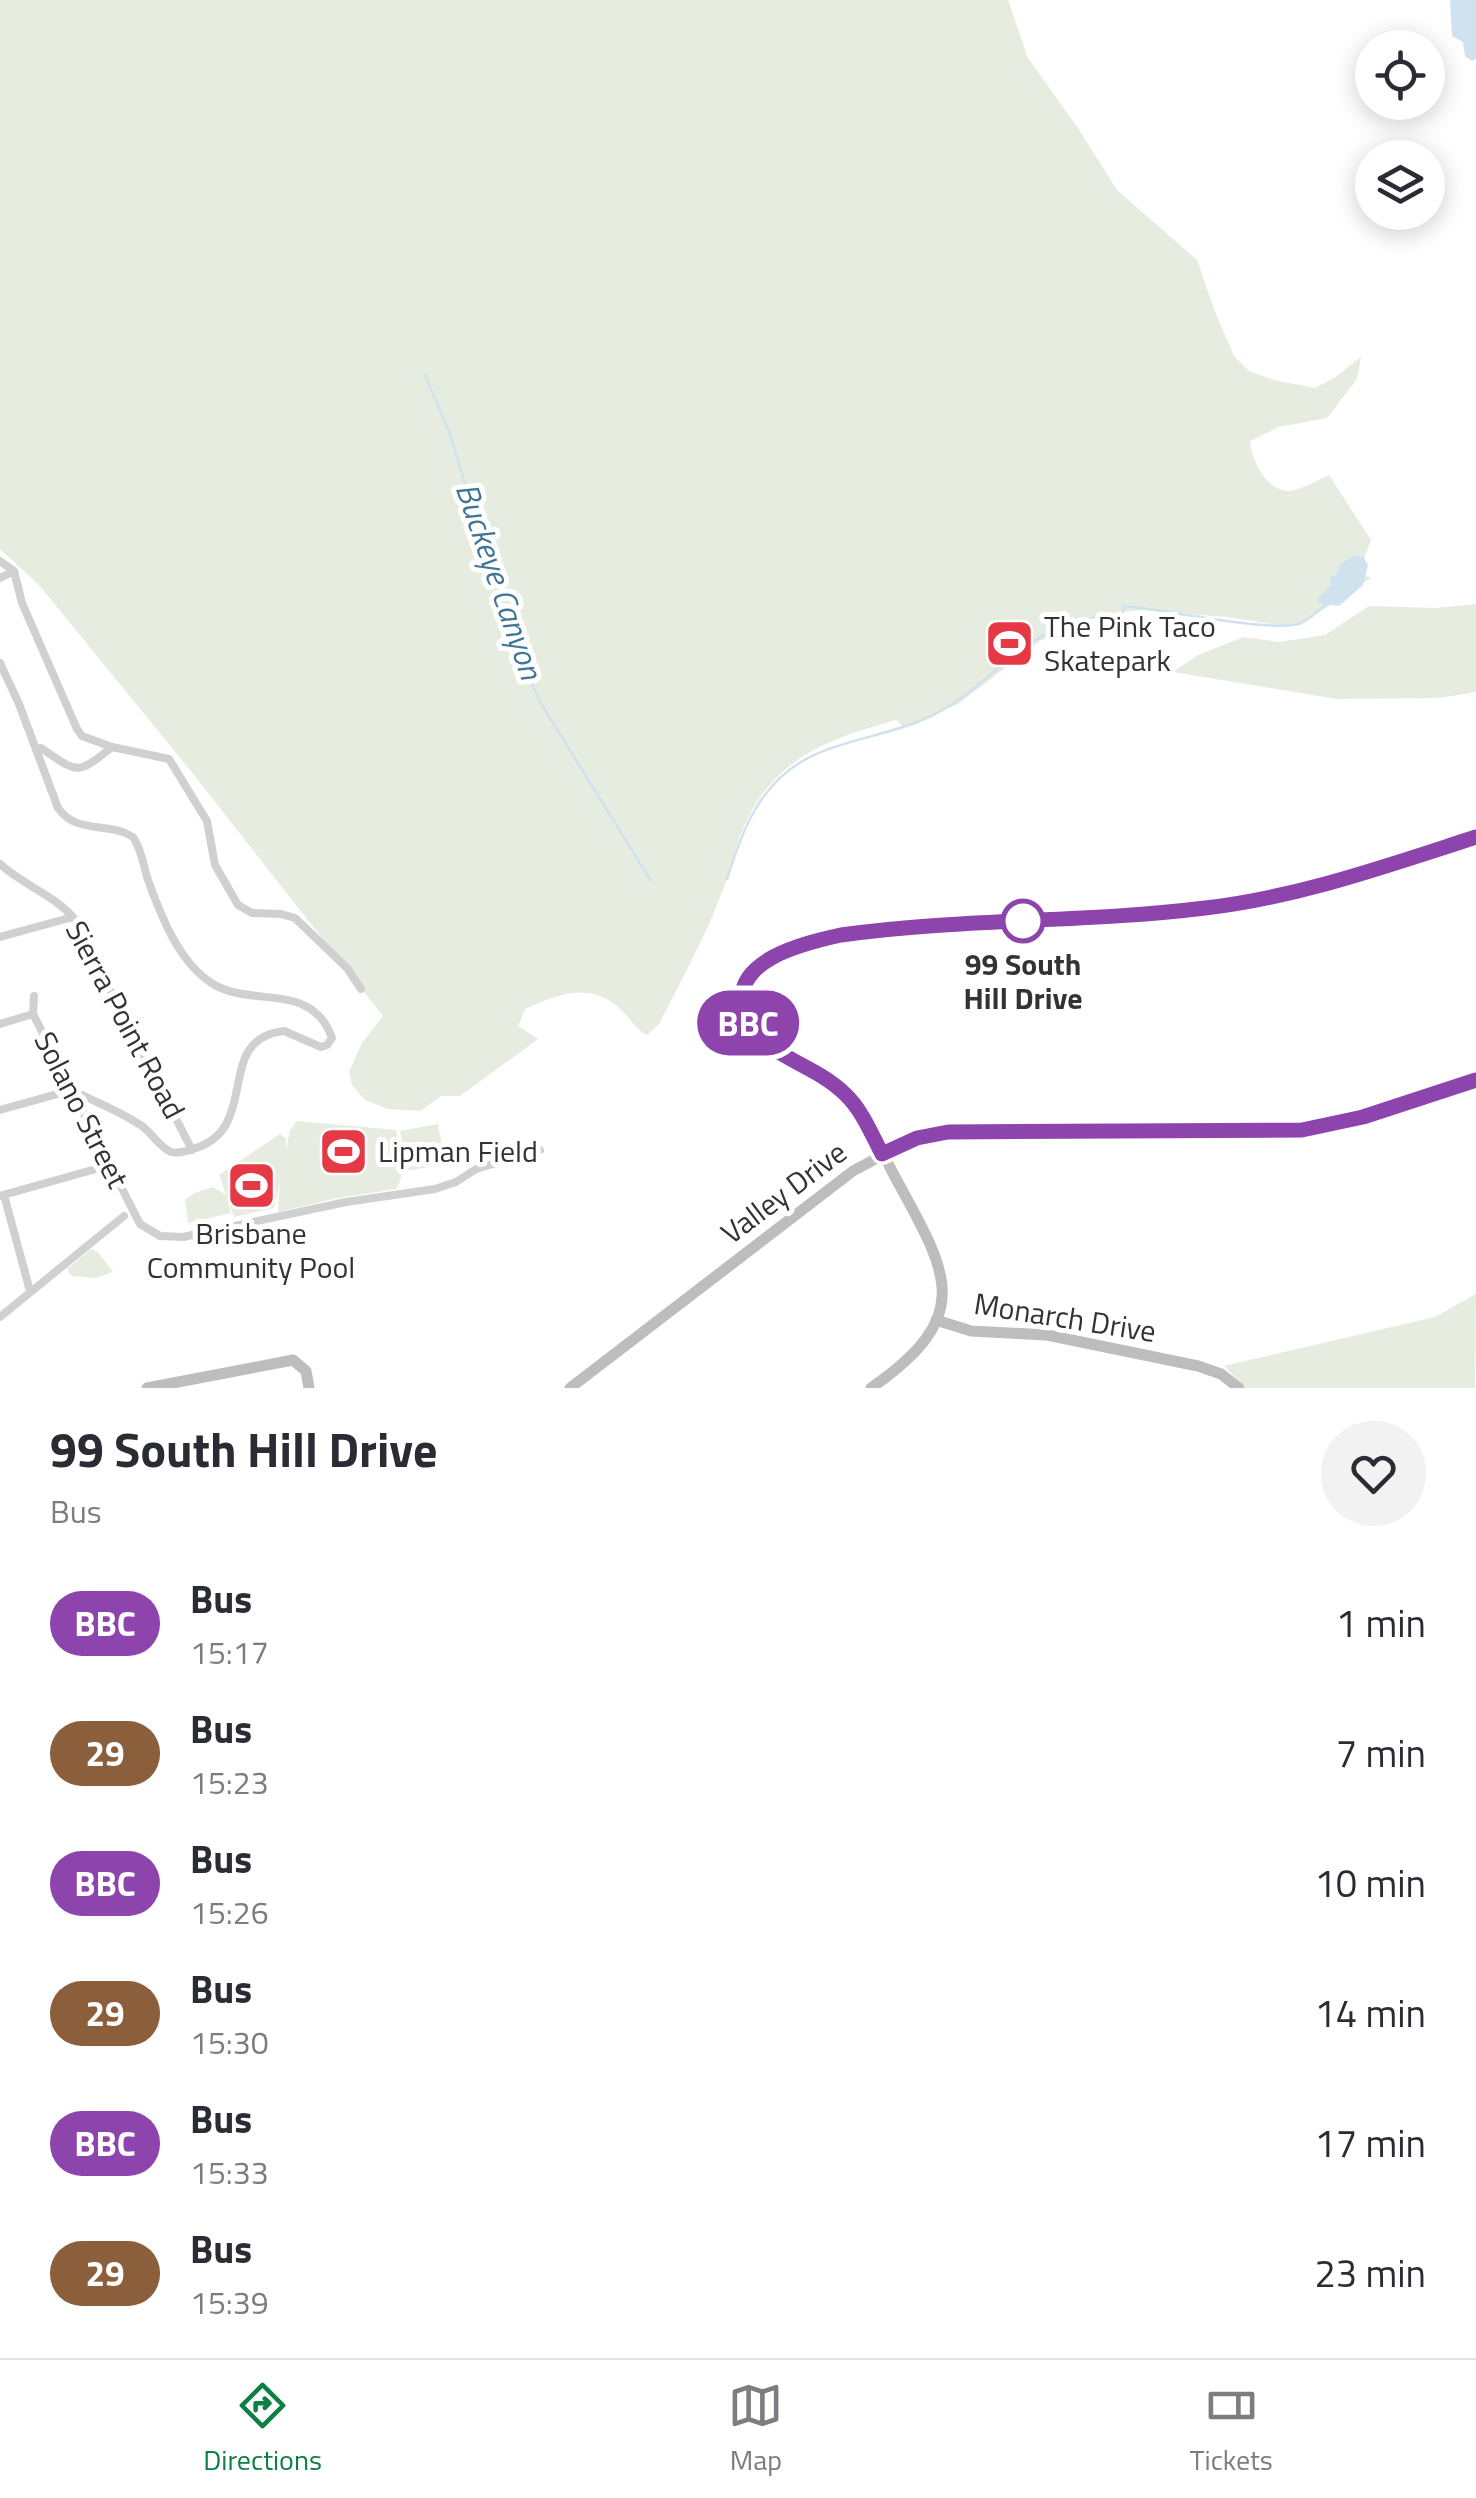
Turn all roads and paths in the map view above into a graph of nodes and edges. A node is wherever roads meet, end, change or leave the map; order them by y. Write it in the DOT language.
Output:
graph roads {
  1 [pos="0,561"];
  2 [pos="14,570"];
  3 [pos="0,578"];
  4 [pos="0,663"];
  5 [pos="112,747"];
  6 [pos="36,750"];
  7 [pos="1476,837"];
  8 [pos="0,864"];
  9 [pos="73,916"];
  10 [pos="0,937"];
  11 [pos="362,989"];
  12 [pos="34,996"];
  13 [pos="33,1014"];
  14 [pos="0,1024"];
  15 [pos="1476,1080"];
  16 [pos="72,1090"];
  17 [pos="97,1102"];
  18 [pos="0,1110"];
  19 [pos="86,1114"];
  20 [pos="192,1150"];
  21 [pos="540,1150"];
  22 [pos="882,1154"];
  23 [pos="110,1165"];
  24 [pos="2,1196"];
  25 [pos="124,1216"];
  26 [pos="30,1292"];
  27 [pos="0,1317"];
  28 [pos="936,1320"];
  29 [pos="147,1388"];
  30 [pos="309,1388"];
  31 [pos="570,1388"];
  32 [pos="872,1388"];
  33 [pos="1239,1388"];
  1 -- 2 [label="street"];
  2 -- 3 [label="street"];
  2 -- 5 [label="street"];
  4 -- 6 [label="street"];
  5 -- 6 [label="street"];
  5 -- 11 [label="street"];
  6 -- 20 [label="street"];
  7 -- 22 [label="street"];
  8 -- 9 [label="street, Sierra Point Road"];
  9 -- 10 [label="street"];
  9 -- 20 [label="street, Sierra Point Road"];
  12 -- 13 [label="street, Solano Street"];
  13 -- 14 [label="street"];
  13 -- 16 [label="street, Solano Street"];
  15 -- 22 [label="street, Valley Drive"];
  16 -- 17 [label="street"];
  16 -- 18 [label="street"];
  16 -- 19 [label="street, Solano Street"];
  17 -- 19 [label="street"];
  17 -- 20 [label="street"];
  19 -- 23 [label="street, Solano Street"];
  21 -- 23 [label="street, Solano Street"];
  22 -- 28 [label="street"];
  22 -- 31 [label="street, Valley Drive"];
  23 -- 24 [label="street"];
  24 -- 26 [label="street"];
  25 -- 26 [label="street"];
  26 -- 27 [label="street"];
  28 -- 32 [label="street"];
  28 -- 33 [label="street, Monarch Drive"];
  29 -- 30 [label="street"];
}
